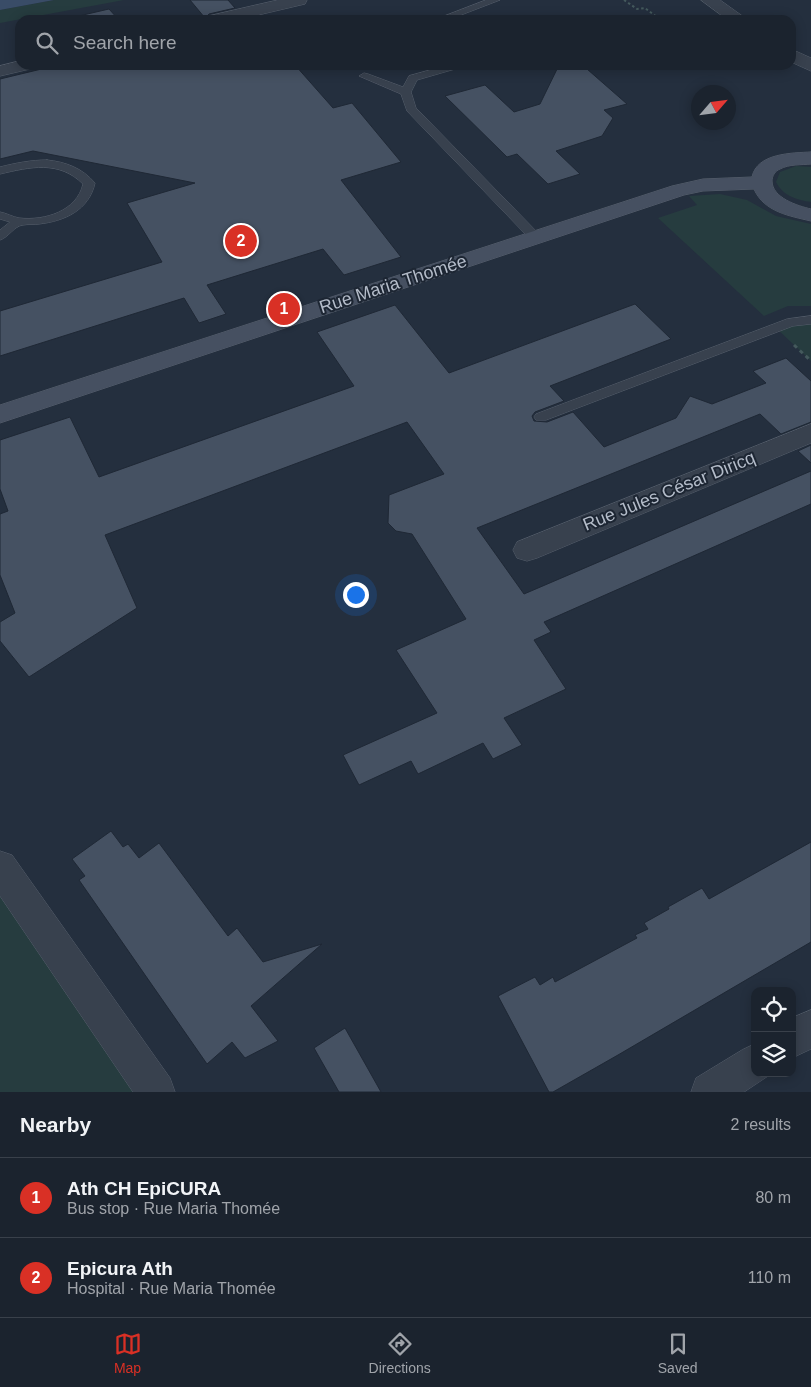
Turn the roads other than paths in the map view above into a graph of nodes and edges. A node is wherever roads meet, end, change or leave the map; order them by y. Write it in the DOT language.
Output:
graph roads {
  1 [pos="298,0"];
  2 [pos="495,0"];
  3 [pos="709,0"];
  4 [pos="236,15"];
  5 [pos="453,15"];
  6 [pos="732,15"];
  7 [pos="796,57"];
  8 [pos="811,66"];
  9 [pos="15,67"];
  10 [pos="0,70"];
  11 [pos="441,70"];
  12 [pos="364,76"];
  13 [pos="406,92"];
  14 [pos="811,158"];
  15 [pos="0,171"];
  16 [pos="761,183"];
  17 [pos="0,215"];
  18 [pos="811,216"];
  19 [pos="19,221"];
  20 [pos="0,236"];
  21 [pos="534,237"];
  22 [pos="811,320"];
  23 [pos="0,414"];
  24 [pos="541,417"];
  25 [pos="811,433"];
  26 [pos="527,550"];
  27 [pos="0,867"];
  28 [pos="811,1028"];
  29 [pos="796,1037"];
  30 [pos="751,1066"];
  31 [pos="156,1092"];
  32 [pos="710,1092"];
  1 -- 4 [label="street"];
  2 -- 5 [label="lane"];
  3 -- 6 [label="street"];
  7 -- 8 [label="street"];
  9 -- 10 [label="street"];
  11 -- 13 [label="lane"];
  12 -- 13 [label="lane"];
  13 -- 21 [label="lane"];
  14 -- 16 [label="street"];
  15 -- 19 [label="lane"];
  16 -- 18 [label="street"];
  16 -- 21 [label="street, Rue Maria Thomée"];
  17 -- 19 [label="lane"];
  19 -- 20 [label="lane"];
  21 -- 23 [label="street, Rue Maria Thomée"];
  22 -- 24 [label="lane"];
  25 -- 26 [label="street, Rue Jules César Diricq"];
  27 -- 31 [label="street"];
  28 -- 29 [label="street"];
  30 -- 32 [label="street"];
}
